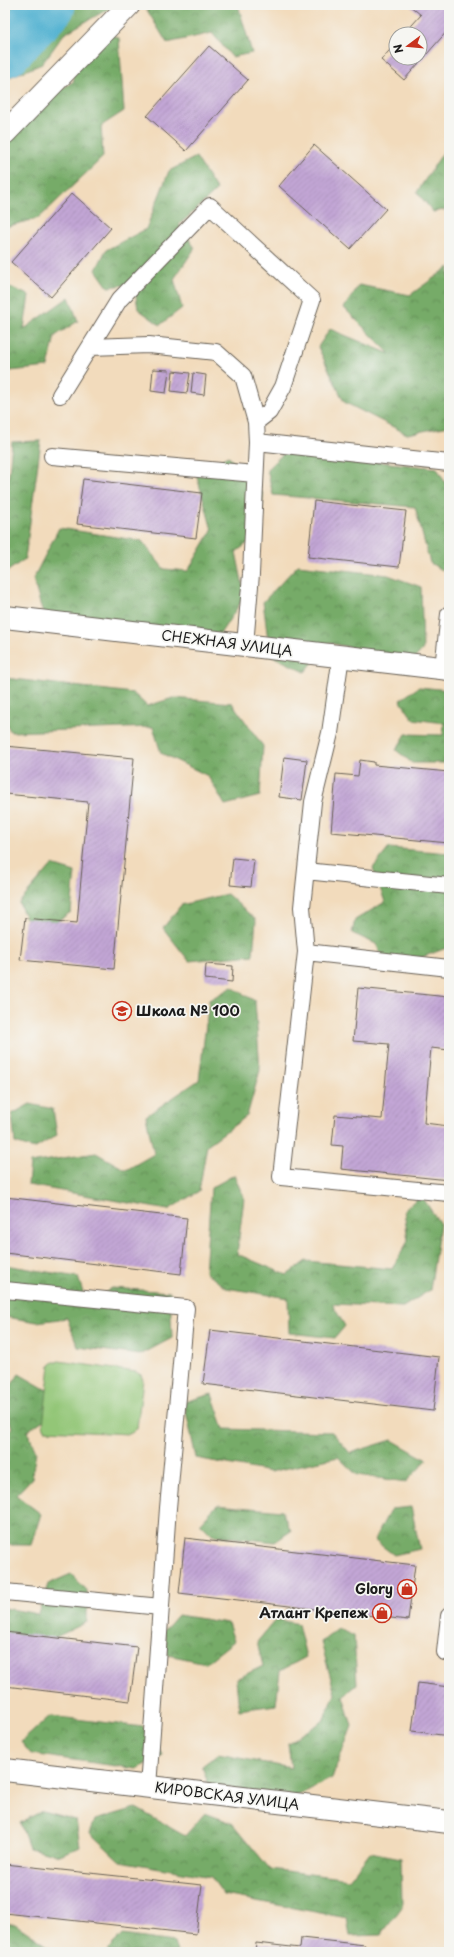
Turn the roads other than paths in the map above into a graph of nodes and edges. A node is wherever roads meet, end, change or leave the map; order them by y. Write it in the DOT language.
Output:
graph roads {
  1 [pos="129,5"];
  2 [pos="5,133"];
  3 [pos="90,347"];
  4 [pos="60,395"];
  5 [pos="256,422"];
  6 [pos="257,442"];
  7 [pos="52,456"];
  8 [pos="449,463"];
  9 [pos="255,474"];
  10 [pos="449,614"];
  11 [pos="5,618"];
  12 [pos="245,645"];
  13 [pos="341,656"];
  14 [pos="446,669"];
  15 [pos="306,871"];
  16 [pos="449,886"];
  17 [pos="306,952"];
  18 [pos="449,968"];
  19 [pos="449,1193"];
  20 [pos="5,1290"];
  21 [pos="5,1592"];
  22 [pos="161,1607"];
  23 [pos="449,1616"];
  24 [pos="449,1653"];
  25 [pos="5,1770"];
  26 [pos="148,1787"];
  27 [pos="449,1822"];
  1 -- 2 [label="street"];
  3 -- 4 [label="lane"];
  3 -- 5 [label="lane"];
  3 -- 5 [label="lane"];
  5 -- 6 [label="lane"];
  6 -- 8 [label="lane"];
  6 -- 9 [label="lane"];
  7 -- 9 [label="lane"];
  9 -- 12 [label="lane"];
  10 -- 14 [label="lane"];
  11 -- 12 [label="street, СНЕЖНАЯ УЛИЦА"];
  12 -- 13 [label="street, СНЕЖНАЯ УЛИЦА"];
  13 -- 14 [label="street, СНЕЖНАЯ УЛИЦА"];
  13 -- 15 [label="lane"];
  15 -- 16 [label="lane"];
  15 -- 17 [label="lane"];
  17 -- 18 [label="lane"];
  17 -- 19 [label="lane"];
  20 -- 22 [label="lane"];
  21 -- 22 [label="lane"];
  22 -- 26 [label="lane"];
  23 -- 24 [label="lane"];
  25 -- 26 [label="street, КИРОВСКАЯ УЛИЦА"];
  26 -- 27 [label="street, КИРОВСКАЯ УЛИЦА"];
}
